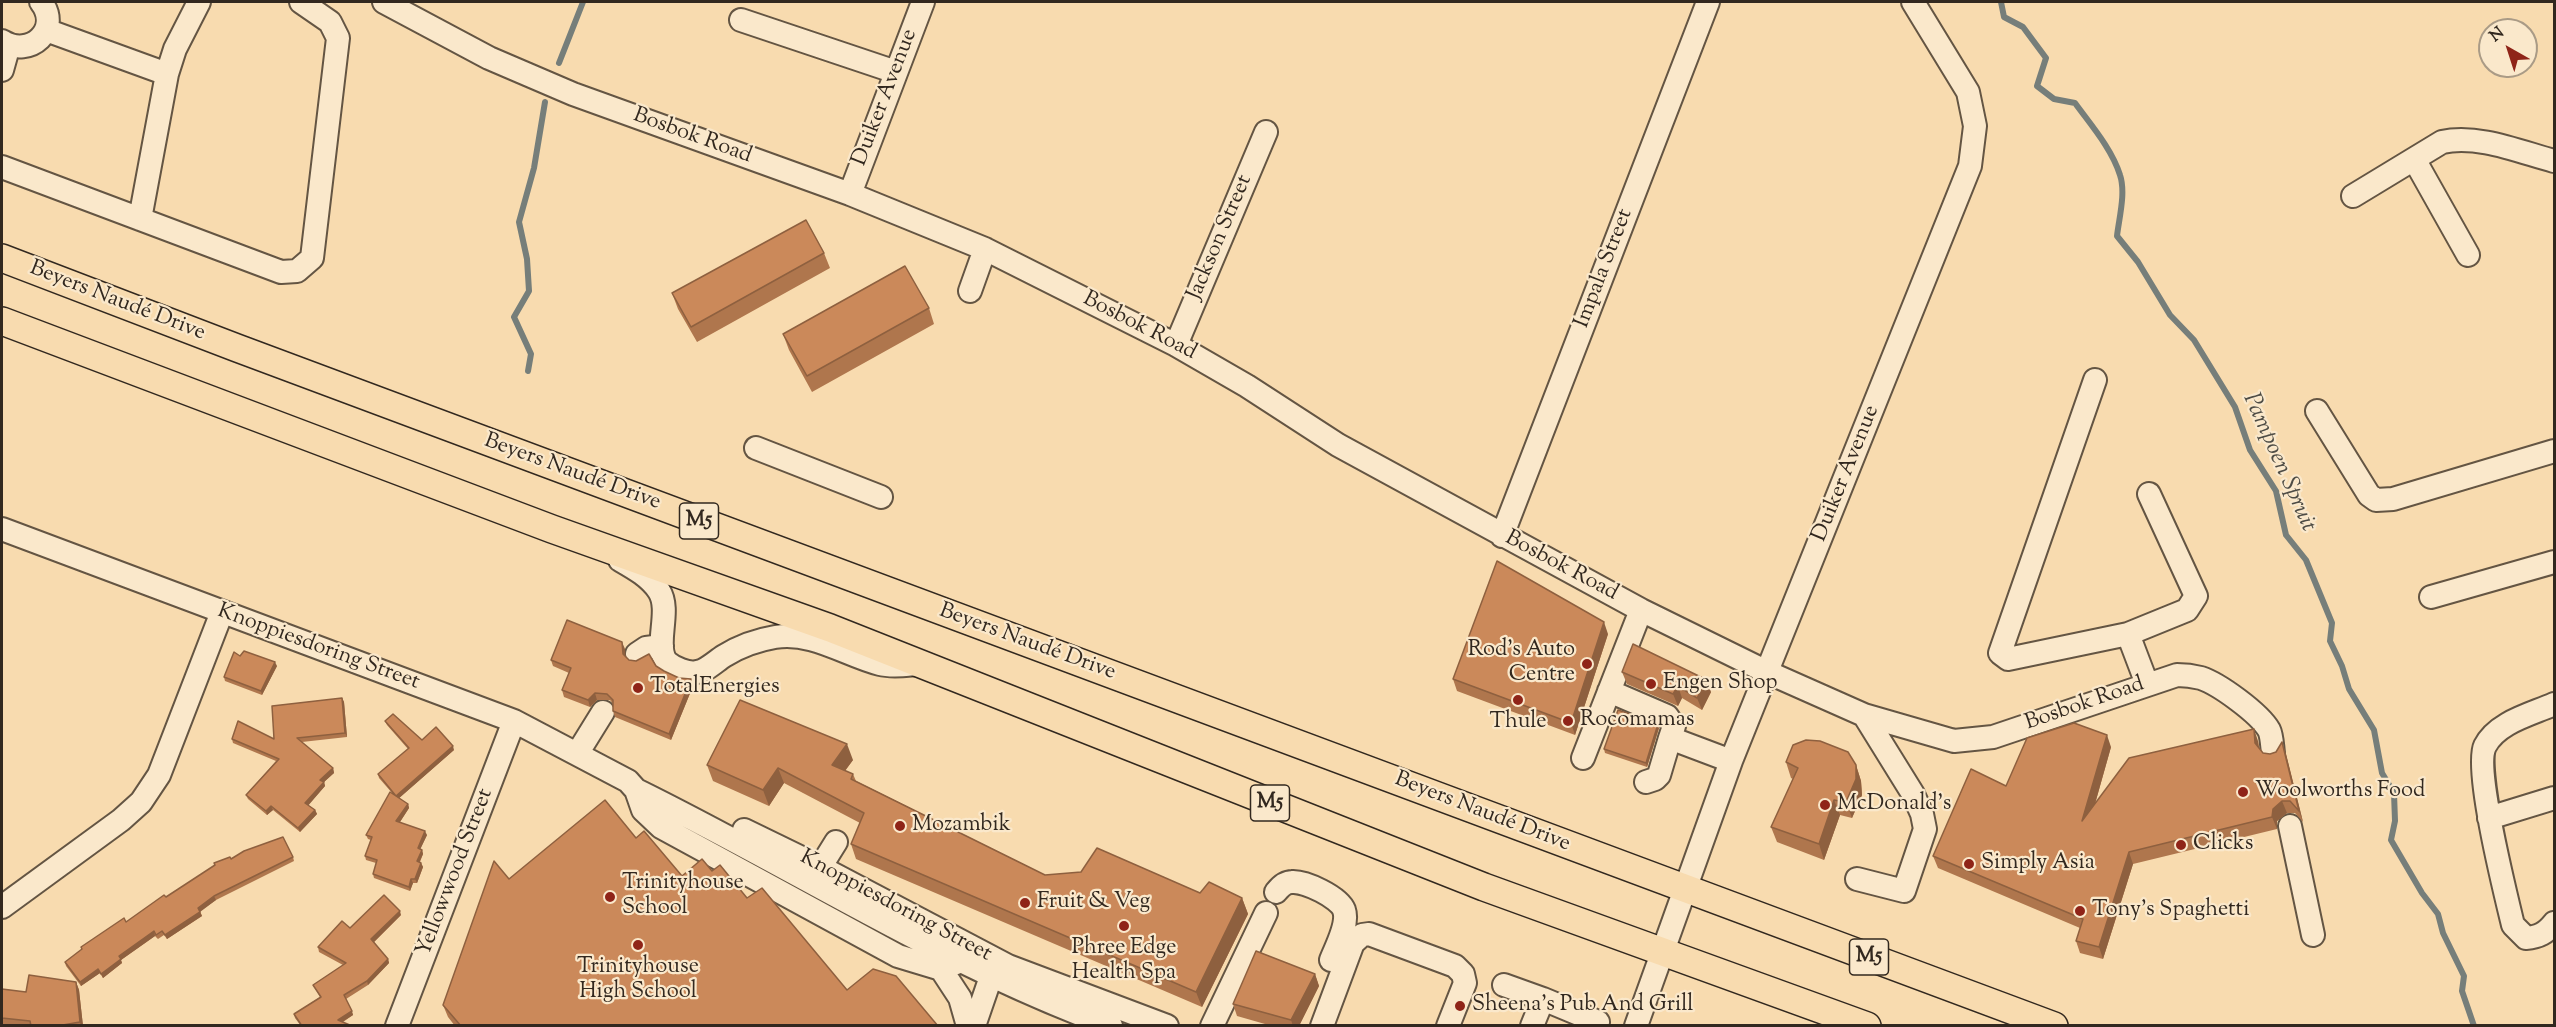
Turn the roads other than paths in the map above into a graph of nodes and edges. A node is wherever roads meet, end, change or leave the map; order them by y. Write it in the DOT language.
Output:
graph roads {
  1 [pos="41,2"];
  2 [pos="199,2"];
  3 [pos="301,2"];
  4 [pos="384,2"];
  5 [pos="923,2"];
  6 [pos="1708,2"];
  7 [pos="1913,2"];
  8 [pos="741,20"];
  9 [pos="46,30"];
  10 [pos="5,43"];
  11 [pos="2,70"];
  12 [pos="896,72"];
  13 [pos="167,74"];
  14 [pos="1266,132"];
  15 [pos="2414,159"];
  16 [pos="2554,161"];
  17 [pos="2,167"];
  18 [pos="850,194"];
  19 [pos="2353,196"];
  20 [pos="140,219"];
  21 [pos="985,249"];
  22 [pos="2468,255"];
  23 [pos="2,258"];
  24 [pos="970,291"];
  25 [pos="2,321"];
  26 [pos="1176,345"];
  27 [pos="2095,380"];
  28 [pos="2317,411"];
  29 [pos="756,448"];
  30 [pos="2554,451"];
  31 [pos="2149,494"];
  32 [pos="881,497"];
  33 [pos="2,529"];
  34 [pos="1502,536"];
  35 [pos="598,545"];
  36 [pos="2554,562"];
  37 [pos="2431,597"];
  38 [pos="1641,610"];
  39 [pos="222,612"];
  40 [pos="2128,634"];
  41 [pos="662,646"];
  42 [pos="637,654"];
  43 [pos="918,664"];
  44 [pos="1767,672"];
  45 [pos="2147,684"];
  46 [pos="1609,691"];
  47 [pos="2554,704"];
  48 [pos="603,712"];
  49 [pos="1864,715"];
  50 [pos="514,721"];
  51 [pos="1670,738"];
  52 [pos="2273,753"];
  53 [pos="577,754"];
  54 [pos="1583,758"];
  55 [pos="1731,761"];
  56 [pos="1646,782"];
  57 [pos="632,785"];
  58 [pos="2554,798"];
  59 [pos="2489,818"];
  60 [pos="2290,826"];
  61 [pos="836,842"];
  62 [pos="815,875"];
  63 [pos="1857,879"];
  64 [pos="1685,890"];
  65 [pos="1276,891"];
  66 [pos="2,907"];
  67 [pos="1266,913"];
  68 [pos="2554,922"];
  69 [pos="2313,935"];
  70 [pos="1661,952"];
  71 [pos="951,965"];
  72 [pos="999,971"];
  73 [pos="1504,985"];
  74 [pos="1543,999"];
  75 [pos="1317,1020"];
  76 [pos="1598,1022"];
  77 [pos="398,1026"];
  78 [pos="968,1026"];
  79 [pos="974,1026"];
  80 [pos="988,1026"];
  81 [pos="1111,1026"];
  82 [pos="1167,1026"];
  83 [pos="1212,1026"];
  84 [pos="1448,1026"];
  85 [pos="1532,1026"];
  86 [pos="1636,1026"];
  87 [pos="1867,1026"];
  88 [pos="2054,1026"];
  1 -- 9 [label="street"];
  2 -- 13 [label="street"];
  3 -- 20 [label="street"];
  4 -- 18 [label="street, Bosbok Road"];
  5 -- 12 [label="street, Duiker Avenue"];
  6 -- 34 [label="street, Impala Street"];
  7 -- 44 [label="street, Duiker Avenue"];
  8 -- 12 [label="street"];
  9 -- 10 [label="street"];
  9 -- 13 [label="street"];
  10 -- 11 [label="street"];
  12 -- 18 [label="street, Duiker Avenue"];
  13 -- 20 [label="street"];
  14 -- 26 [label="street, Jackson Street"];
  15 -- 16 [label="street"];
  15 -- 19 [label="street"];
  15 -- 22 [label="street"];
  17 -- 20 [label="street"];
  18 -- 21 [label="street, Bosbok Road"];
  21 -- 24 [label="street"];
  21 -- 26 [label="street, Bosbok Road"];
  23 -- 64 [label="main road, Beyers Naudé Drive / M5"];
  25 -- 35 [label="main road, M5"];
  26 -- 34 [label="street, Bosbok Road"];
  27 -- 40 [label="street"];
  28 -- 30 [label="street"];
  29 -- 32 [label="street"];
  31 -- 40 [label="street"];
  33 -- 39 [label="street, Knoppiesdoring Street"];
  34 -- 38 [label="street, Bosbok Road"];
  35 -- 41 [label="street"];
  35 -- 43 [label="main road, M5"];
  36 -- 37 [label="street"];
  38 -- 44 [label="street, Bosbok Road"];
  38 -- 46 [label="street"];
  39 -- 50 [label="street, Knoppiesdoring Street"];
  39 -- 66 [label="street"];
  40 -- 45 [label="street"];
  41 -- 42 [label="street"];
  41 -- 43 [label="street"];
  43 -- 70 [label="main road, M5"];
  44 -- 49 [label="street, Bosbok Road"];
  44 -- 55 [label="street, Duiker Avenue"];
  45 -- 49 [label="street, Bosbok Road"];
  45 -- 52 [label="street, Bosbok Road"];
  46 -- 51 [label="street"];
  46 -- 54 [label="street"];
  47 -- 59 [label="street"];
  48 -- 53 [label="street"];
  49 -- 63 [label="street"];
  50 -- 53 [label="street, Knoppiesdoring Street"];
  50 -- 77 [label="street, Yellowwood Street"];
  51 -- 55 [label="street"];
  51 -- 56 [label="street"];
  53 -- 57 [label="street, Knoppiesdoring Street"];
  55 -- 64 [label="street, Duiker Avenue"];
  57 -- 62 [label="street, Knoppiesdoring Street"];
  57 -- 71 [label="street"];
  58 -- 59 [label="street"];
  59 -- 68 [label="street"];
  60 -- 69 [label="street"];
  61 -- 62 [label="street"];
  62 -- 71 [label="street, Knoppiesdoring Street"];
  62 -- 72 [label="street, Knoppiesdoring Street"];
  64 -- 70 [label="street, Duiker Avenue"];
  64 -- 88 [label="main road, Beyers Naudé Drive / M5"];
  65 -- 75 [label="street"];
  67 -- 83 [label="street"];
  70 -- 86 [label="street, Duiker Avenue"];
  70 -- 87 [label="main road, M5"];
  71 -- 72 [label="street, Knoppiesdoring Street"];
  71 -- 78 [label="street"];
  72 -- 79 [label="street"];
  72 -- 80 [label="street"];
  72 -- 81 [label="street, Knoppiesdoring Street"];
  72 -- 82 [label="street, Knoppiesdoring Street"];
  73 -- 74 [label="street"];
  74 -- 76 [label="street"];
  74 -- 85 [label="street"];
  75 -- 84 [label="street"];
}
